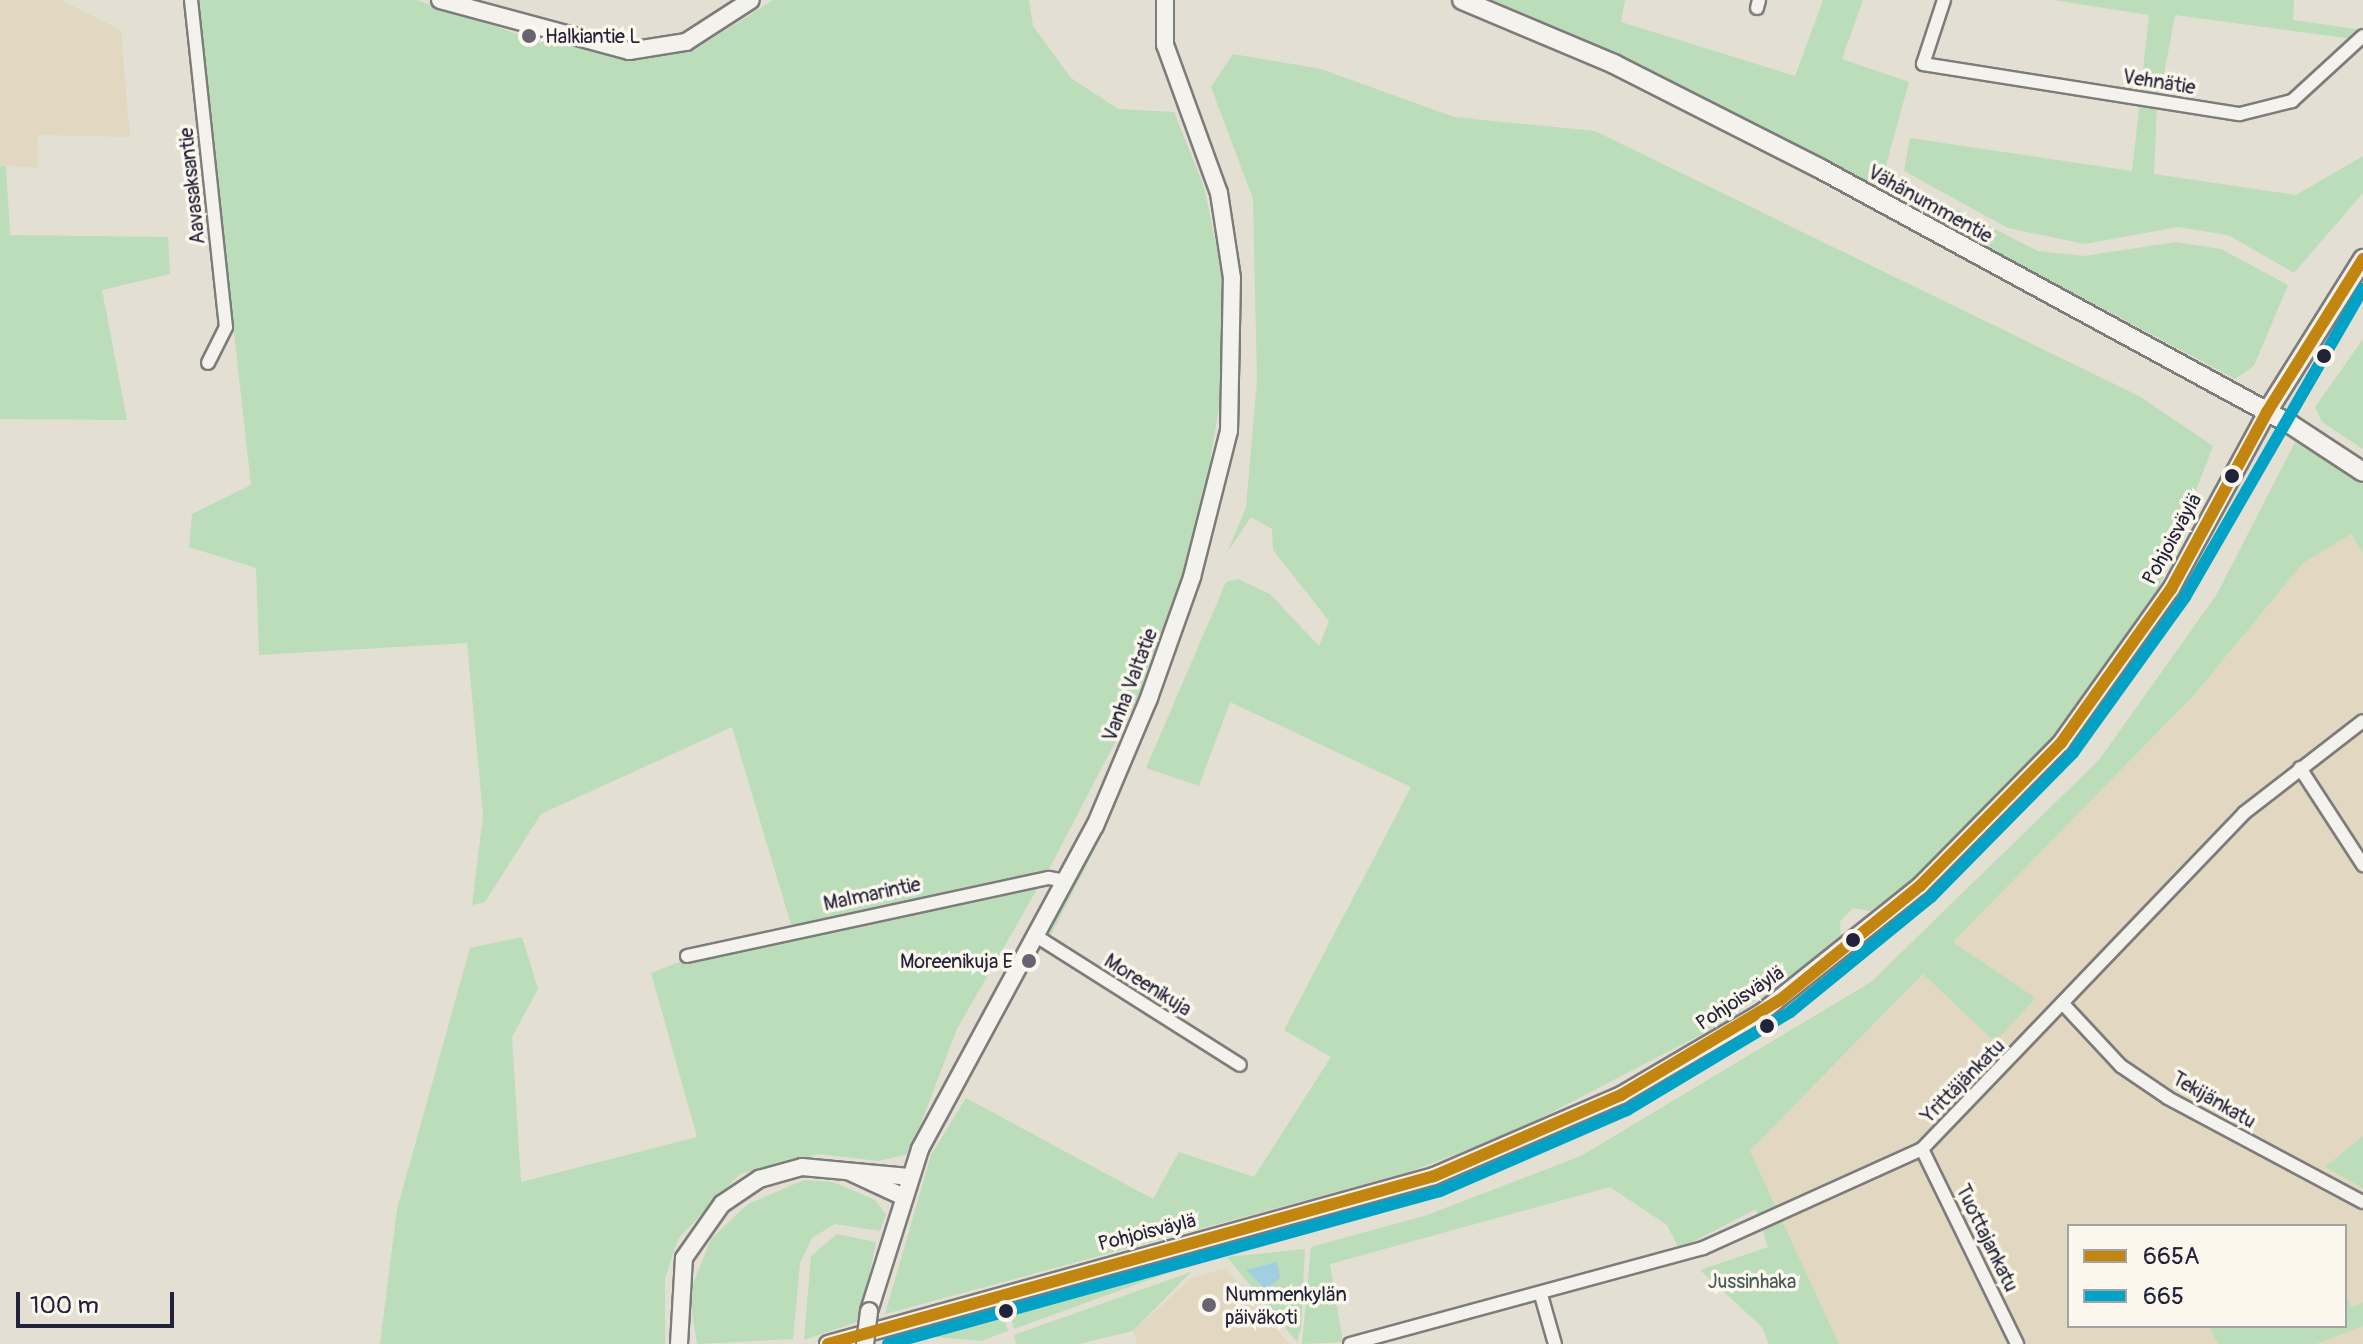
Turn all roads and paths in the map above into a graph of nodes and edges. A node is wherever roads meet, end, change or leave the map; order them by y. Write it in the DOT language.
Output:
graph roads {
  1 [pos="191,0"];
  2 [pos="440,0"];
  3 [pos="751,0"];
  4 [pos="1165,0"];
  5 [pos="1462,0"];
  6 [pos="1944,0"];
  7 [pos="2363,36"];
  8 [pos="2363,259"];
  9 [pos="208,363"];
  10 [pos="2267,412"];
  11 [pos="2363,472"];
  12 [pos="2363,721"];
  13 [pos="2300,768"];
  14 [pos="2363,865"];
  15 [pos="1066,881"];
  16 [pos="1036,936"];
  17 [pos="687,956"];
  18 [pos="2065,1006"];
  19 [pos="1240,1065"];
  20 [pos="1922,1149"];
  21 [pos="825,1165"];
  22 [pos="909,1177"];
  23 [pos="902,1196"];
  24 [pos="2363,1202"];
  25 [pos="1541,1295"];
  26 [pos="677,1314"];
  27 [pos="679,1344"];
  28 [pos="686,1344"];
  29 [pos="828,1344"];
  30 [pos="865,1344"];
  31 [pos="1350,1344"];
  32 [pos="1555,1344"];
  33 [pos="2017,1344"];
  1 -- 9 [label="street, Aavasaksantie"];
  2 -- 3 [label="street"];
  4 -- 15 [label="street, Vanha Valtatie"];
  5 -- 10 [label="main road, Vähänummentie"];
  6 -- 7 [label="street, Vehnätie"];
  8 -- 10 [label="main road, Pohjoisväylä"];
  10 -- 11 [label="main road, Vähänummentie"];
  10 -- 29 [label="street, Pohjoisväylä"];
  12 -- 13 [label="street, Yrittäjänkatu"];
  13 -- 14 [label="street"];
  13 -- 18 [label="street, Yrittäjänkatu"];
  15 -- 16 [label="street, Vanha Valtatie"];
  15 -- 17 [label="street, Malmarintie"];
  16 -- 19 [label="street, Moreenikuja"];
  16 -- 22 [label="street, Vanha Valtatie"];
  18 -- 20 [label="street, Yrittäjänkatu"];
  18 -- 24 [label="street, Tekijänkatu"];
  20 -- 25 [label="street, Yrittäjänkatu"];
  20 -- 33 [label="street, Tuottajankatu"];
  21 -- 22 [label="street"];
  21 -- 23 [label="street"];
  21 -- 26 [label="street"];
  22 -- 23 [label="street, Vanha Valtatie"];
  23 -- 30 [label="street, Vanha Valtatie, bridge"];
  25 -- 31 [label="street, Yrittäjänkatu"];
  25 -- 32 [label="street"];
  26 -- 27 [label="street"];
  26 -- 28 [label="street"];
}
